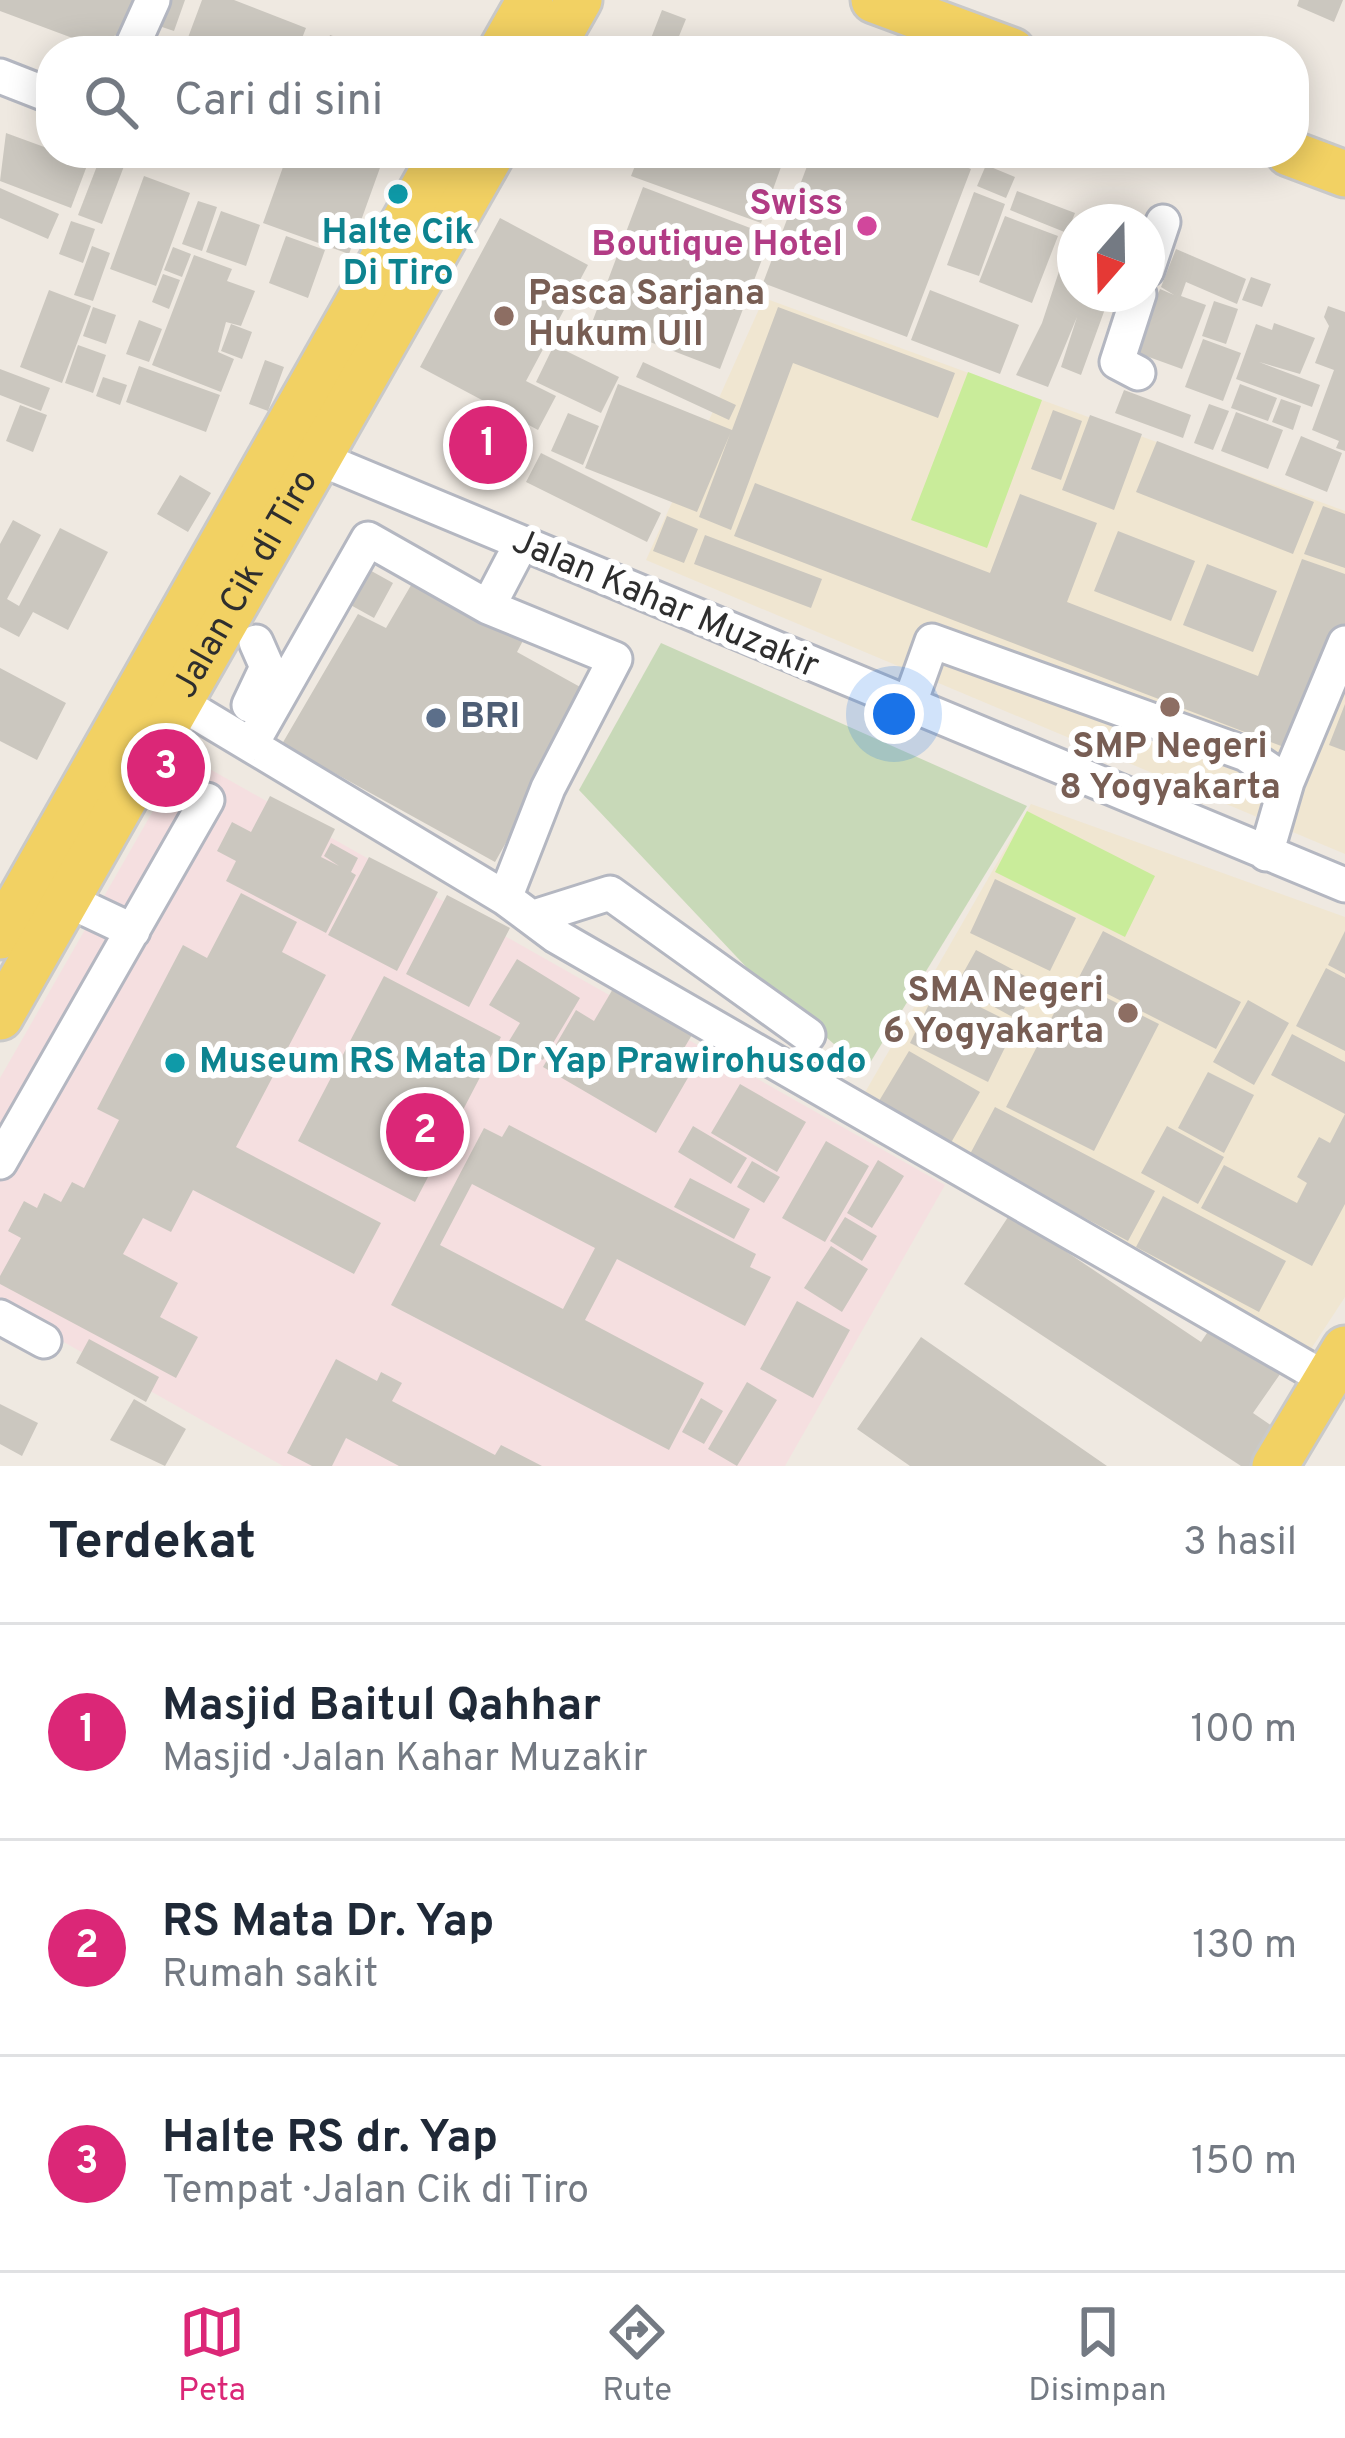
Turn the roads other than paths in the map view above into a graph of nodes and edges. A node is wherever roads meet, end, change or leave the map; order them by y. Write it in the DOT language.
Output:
graph roads {
  1 [pos="153,0"];
  2 [pos="496,0"];
  3 [pos="530,0"];
  4 [pos="874,0"];
  5 [pos="580,3"];
  6 [pos="137,36"];
  7 [pos="501,36"];
  8 [pos="510,36"];
  9 [pos="559,36"];
  10 [pos="971,36"];
  11 [pos="0,76"];
  12 [pos="36,90"];
  13 [pos="1309,161"];
  14 [pos="436,168"];
  15 [pos="482,168"];
  16 [pos="1345,174"];
  17 [pos="1133,312"];
  18 [pos="1138,373"];
  19 [pos="299,450"];
  20 [pos="521,544"];
  21 [pos="488,607"];
  22 [pos="240,633"];
  23 [pos="1345,643"];
  24 [pos="296,664"];
  25 [pos="908,708"];
  26 [pos="198,712"];
  27 [pos="252,743"];
  28 [pos="1287,782"];
  29 [pos="208,800"];
  30 [pos="1266,854"];
  31 [pos="1345,885"];
  32 [pos="49,891"];
  33 [pos="505,898"];
  34 [pos="545,926"];
  35 [pos="133,931"];
  36 [pos="0,935"];
  37 [pos="0,1016"];
  38 [pos="808,1035"];
  39 [pos="0,1162"];
  40 [pos="0,1317"];
  41 [pos="44,1341"];
  42 [pos="1335,1364"];
  43 [pos="1275,1466"];
  1 -- 6 [label="street"];
  2 -- 7 [label="main road"];
  3 -- 8 [label="main road"];
  4 -- 10 [label="main road"];
  5 -- 9 [label="main road"];
  11 -- 12 [label="street"];
  13 -- 16 [label="main road"];
  14 -- 19 [label="main road, Jalan Cik di Tiro"];
  15 -- 19 [label="main road, Jalan Cik di Tiro"];
  17 -- 18 [label="street"];
  19 -- 20 [label="street, Jalan Kahar Muzakir"];
  19 -- 22 [label="main road, Jalan Cik di Tiro"];
  19 -- 32 [label="main road, Jalan Cik di Tiro"];
  20 -- 21 [label="street"];
  20 -- 25 [label="street, Jalan Kahar Muzakir"];
  21 -- 24 [label="street"];
  21 -- 33 [label="street"];
  22 -- 24 [label="street"];
  22 -- 26 [label="main road, Jalan Cik di Tiro"];
  22 -- 26 [label="street"];
  23 -- 28 [label="street"];
  24 -- 27 [label="street"];
  25 -- 28 [label="street"];
  25 -- 30 [label="street, Jalan Kahar Muzakir"];
  26 -- 27 [label="street"];
  26 -- 32 [label="main road, Jalan Cik di Tiro"];
  27 -- 33 [label="street"];
  28 -- 30 [label="street"];
  29 -- 35 [label="street"];
  30 -- 31 [label="street, Jalan Kahar Muzakir"];
  32 -- 35 [label="street"];
  32 -- 36 [label="main road, Jalan Cik di Tiro"];
  32 -- 37 [label="main road, Jalan Cik di Tiro"];
  33 -- 34 [label="street"];
  34 -- 38 [label="street"];
  34 -- 42 [label="street"];
  35 -- 39 [label="street"];
  40 -- 41 [label="street"];
  42 -- 43 [label="main road"];
}
